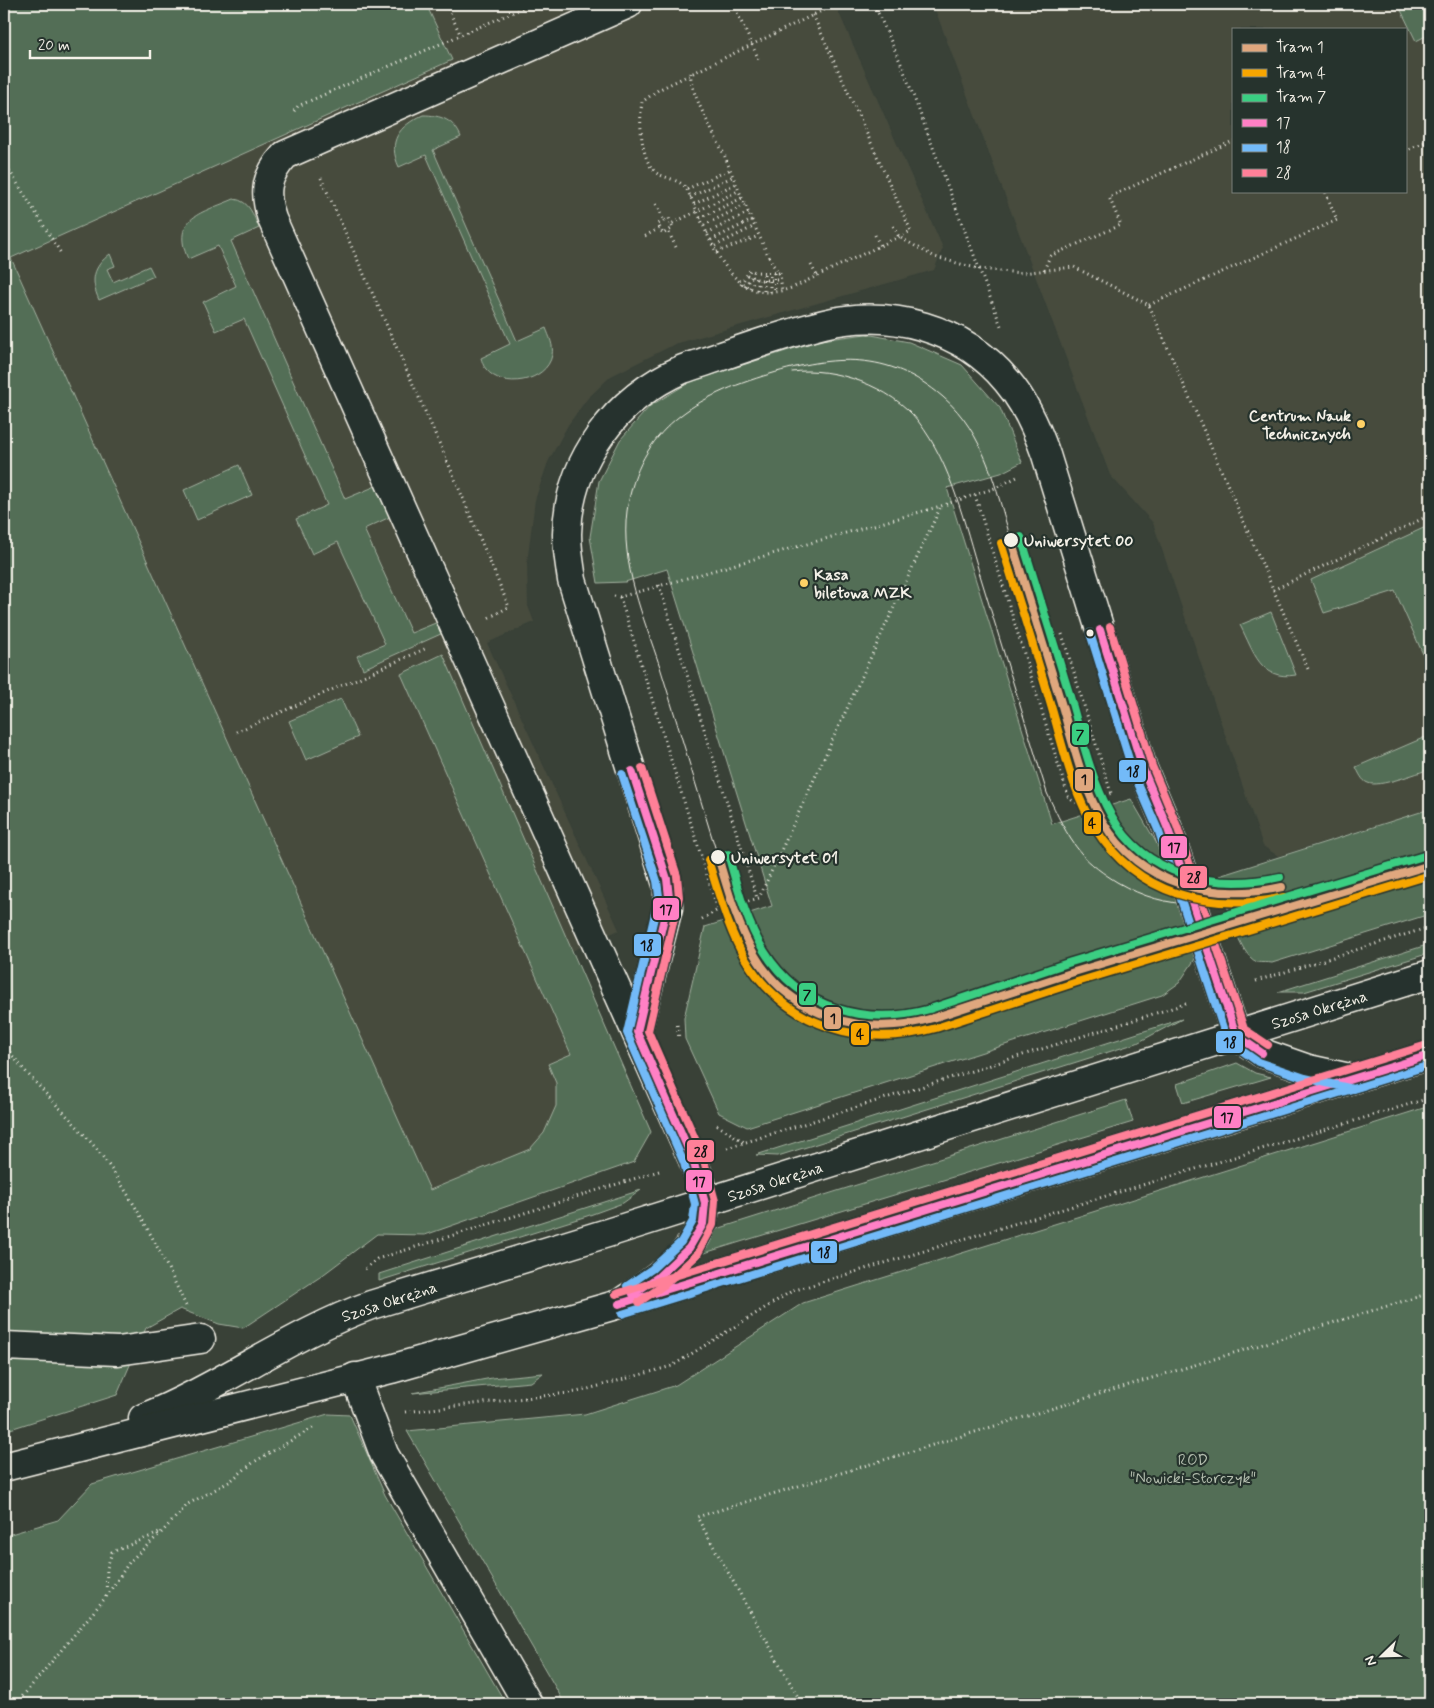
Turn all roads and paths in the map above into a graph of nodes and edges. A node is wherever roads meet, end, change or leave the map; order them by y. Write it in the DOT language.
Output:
graph roads {
  1 [pos="532,4"];
  2 [pos="628,4"];
  3 [pos="733,4"];
  4 [pos="836,4"];
  5 [pos="813,15"];
  6 [pos="751,44"];
  7 [pos="760,62"];
  8 [pos="691,73"];
  9 [pos="1232,141"];
  10 [pos="306,146"];
  11 [pos="1430,147"];
  12 [pos="1406,151"];
  13 [pos="4,162"];
  14 [pos="728,170"];
  15 [pos="732,177"];
  16 [pos="735,184"];
  17 [pos="687,190"];
  18 [pos="738,191"];
  19 [pos="1325,192"];
  20 [pos="690,197"];
  21 [pos="742,198"];
  22 [pos="656,204"];
  23 [pos="694,204"];
  24 [pos="745,205"];
  25 [pos="697,210"];
  26 [pos="749,212"];
  27 [pos="700,218"];
  28 [pos="752,220"];
  29 [pos="664,221"];
  30 [pos="671,224"];
  31 [pos="704,225"];
  32 [pos="755,226"];
  33 [pos="892,226"];
  34 [pos="660,228"];
  35 [pos="668,231"];
  36 [pos="707,233"];
  37 [pos="875,235"];
  38 [pos="645,236"];
  39 [pos="760,236"];
  40 [pos="899,237"];
  41 [pos="711,240"];
  42 [pos="714,246"];
  43 [pos="880,246"];
  44 [pos="676,247"];
  45 [pos="717,252"];
  46 [pos="62,255"];
  47 [pos="811,265"];
  48 [pos="1044,271"];
  49 [pos="754,272"];
  50 [pos="762,273"];
  51 [pos="772,273"];
  52 [pos="780,273"];
  53 [pos="747,275"];
  54 [pos="817,276"];
  55 [pos="755,278"];
  56 [pos="764,280"];
  57 [pos="775,280"];
  58 [pos="780,280"];
  59 [pos="770,281"];
  60 [pos="743,285"];
  61 [pos="750,288"];
  62 [pos="757,290"];
  63 [pos="764,291"];
  64 [pos="770,292"];
  65 [pos="775,292"];
  66 [pos="782,292"];
  67 [pos="1149,305"];
  68 [pos="1049,466"];
  69 [pos="974,495"];
  70 [pos="941,506"];
  71 [pos="1430,515"];
  72 [pos="660,585"];
  73 [pos="1273,590"];
  74 [pos="457,634"];
  75 [pos="1308,669"];
  76 [pos="236,732"];
  77 [pos="1119,791"];
  78 [pos="757,898"];
  79 [pos="718,910"];
  80 [pos="699,924"];
  81 [pos="1430,927"];
  82 [pos="1430,974"];
  83 [pos="1249,983"];
  84 [pos="1189,1003"];
  85 [pos="678,1018"];
  86 [pos="637,1032"];
  87 [pos="1236,1035"];
  88 [pos="680,1041"];
  89 [pos="4,1044"];
  90 [pos="1430,1055"];
  91 [pos="1354,1079"];
  92 [pos="1430,1098"];
  93 [pos="714,1123"];
  94 [pos="744,1142"];
  95 [pos="693,1160"];
  96 [pos="705,1203"];
  97 [pos="364,1272"];
  98 [pos="1430,1293"];
  99 [pos="619,1304"];
  100 [pos="202,1339"];
  101 [pos="4,1346"];
  102 [pos="359,1389"];
  103 [pos="404,1412"];
  104 [pos="51,1454"];
  105 [pos="4,1467"];
  106 [pos="162,1532"];
  107 [pos="106,1597"];
  108 [pos="1430,1702"];
  109 [pos="16,1704"];
  110 [pos="528,1704"];
  111 [pos="802,1704"];
  112 [pos="1423,1704"];
  1 -- 10 [label="path"];
  2 -- 10 [label="street"];
  3 -- 6 [label="path"];
  4 -- 5 [label="path"];
  5 -- 6 [label="path"];
  5 -- 40 [label="path"];
  6 -- 7 [label="path"];
  6 -- 8 [label="path"];
  8 -- 14 [label="path"];
  8 -- 17 [label="path"];
  9 -- 48 [label="path"];
  10 -- 74 [label="street"];
  10 -- 74 [label="path"];
  11 -- 12 [label="path"];
  13 -- 46 [label="path"];
  14 -- 15 [label="path"];
  14 -- 17 [label="path"];
  15 -- 16 [label="path"];
  15 -- 20 [label="path"];
  16 -- 18 [label="path"];
  16 -- 23 [label="path"];
  17 -- 20 [label="path"];
  18 -- 21 [label="path"];
  18 -- 25 [label="path"];
  19 -- 67 [label="path"];
  20 -- 23 [label="path"];
  21 -- 24 [label="path"];
  21 -- 27 [label="path"];
  22 -- 29 [label="path"];
  23 -- 25 [label="path"];
  24 -- 26 [label="path"];
  24 -- 31 [label="path"];
  25 -- 27 [label="path"];
  25 -- 30 [label="path"];
  26 -- 28 [label="path"];
  26 -- 36 [label="path"];
  27 -- 31 [label="path"];
  28 -- 32 [label="path"];
  28 -- 41 [label="path"];
  29 -- 30 [label="path"];
  29 -- 34 [label="path"];
  30 -- 35 [label="path"];
  31 -- 36 [label="path"];
  32 -- 39 [label="path"];
  32 -- 42 [label="path"];
  33 -- 40 [label="path"];
  34 -- 35 [label="path"];
  34 -- 38 [label="path"];
  35 -- 44 [label="path"];
  36 -- 41 [label="path"];
  37 -- 43 [label="path"];
  39 -- 45 [label="path"];
  39 -- 52 [label="path"];
  40 -- 43 [label="path"];
  40 -- 48 [label="path"];
  41 -- 42 [label="path"];
  42 -- 45 [label="path"];
  43 -- 54 [label="path"];
  45 -- 60 [label="path"];
  47 -- 54 [label="path"];
  48 -- 67 [label="path"];
  49 -- 50 [label="path"];
  49 -- 53 [label="path"];
  49 -- 55 [label="path"];
  50 -- 51 [label="path"];
  50 -- 55 [label="path"];
  50 -- 56 [label="path"];
  51 -- 52 [label="path"];
  51 -- 57 [label="path"];
  51 -- 59 [label="path"];
  52 -- 58 [label="path"];
  53 -- 55 [label="path"];
  53 -- 60 [label="path"];
  54 -- 66 [label="path"];
  55 -- 56 [label="path"];
  55 -- 60 [label="path"];
  55 -- 61 [label="path"];
  55 -- 62 [label="path"];
  56 -- 59 [label="path"];
  56 -- 63 [label="path"];
  57 -- 58 [label="path"];
  57 -- 59 [label="path"];
  57 -- 65 [label="path"];
  58 -- 66 [label="path"];
  59 -- 64 [label="path"];
  60 -- 61 [label="path"];
  61 -- 62 [label="path"];
  62 -- 63 [label="path"];
  63 -- 64 [label="path"];
  64 -- 65 [label="path"];
  65 -- 66 [label="path"];
  67 -- 73 [label="path"];
  68 -- 69 [label="path"];
  68 -- 86 [label="street"];
  68 -- 87 [label="street"];
  69 -- 70 [label="path"];
  69 -- 77 [label="path"];
  70 -- 72 [label="path"];
  70 -- 78 [label="path"];
  71 -- 73 [label="path"];
  72 -- 78 [label="path"];
  72 -- 79 [label="path"];
  73 -- 75 [label="path"];
  74 -- 76 [label="path"];
  74 -- 86 [label="street"];
  78 -- 79 [label="path"];
  79 -- 80 [label="path"];
  81 -- 83 [label="path"];
  82 -- 87 [label="street, Szosa Okrężna"];
  84 -- 94 [label="path"];
  85 -- 88 [label="path"];
  86 -- 95 [label="street"];
  87 -- 91 [label="street"];
  87 -- 96 [label="street, Szosa Okrężna"];
  89 -- 100 [label="path"];
  90 -- 91 [label="street, Szosa Okrężna"];
  91 -- 99 [label="street, Szosa Okrężna"];
  92 -- 103 [label="path"];
  93 -- 94 [label="path"];
  94 -- 95 [label="path"];
  95 -- 96 [label="street"];
  95 -- 97 [label="path"];
  96 -- 99 [label="street"];
  96 -- 104 [label="street, Szosa Okrężna"];
  98 -- 111 [label="path"];
  99 -- 102 [label="street, Szosa Okrężna"];
  100 -- 101 [label="street"];
  102 -- 104 [label="street, Szosa Okrężna"];
  102 -- 106 [label="path"];
  102 -- 110 [label="street"];
  104 -- 105 [label="street, Szosa Okrężna"];
  106 -- 107 [label="path"];
  106 -- 107 [label="path"];
  107 -- 109 [label="path"];
  108 -- 112 [label="path"];
}
